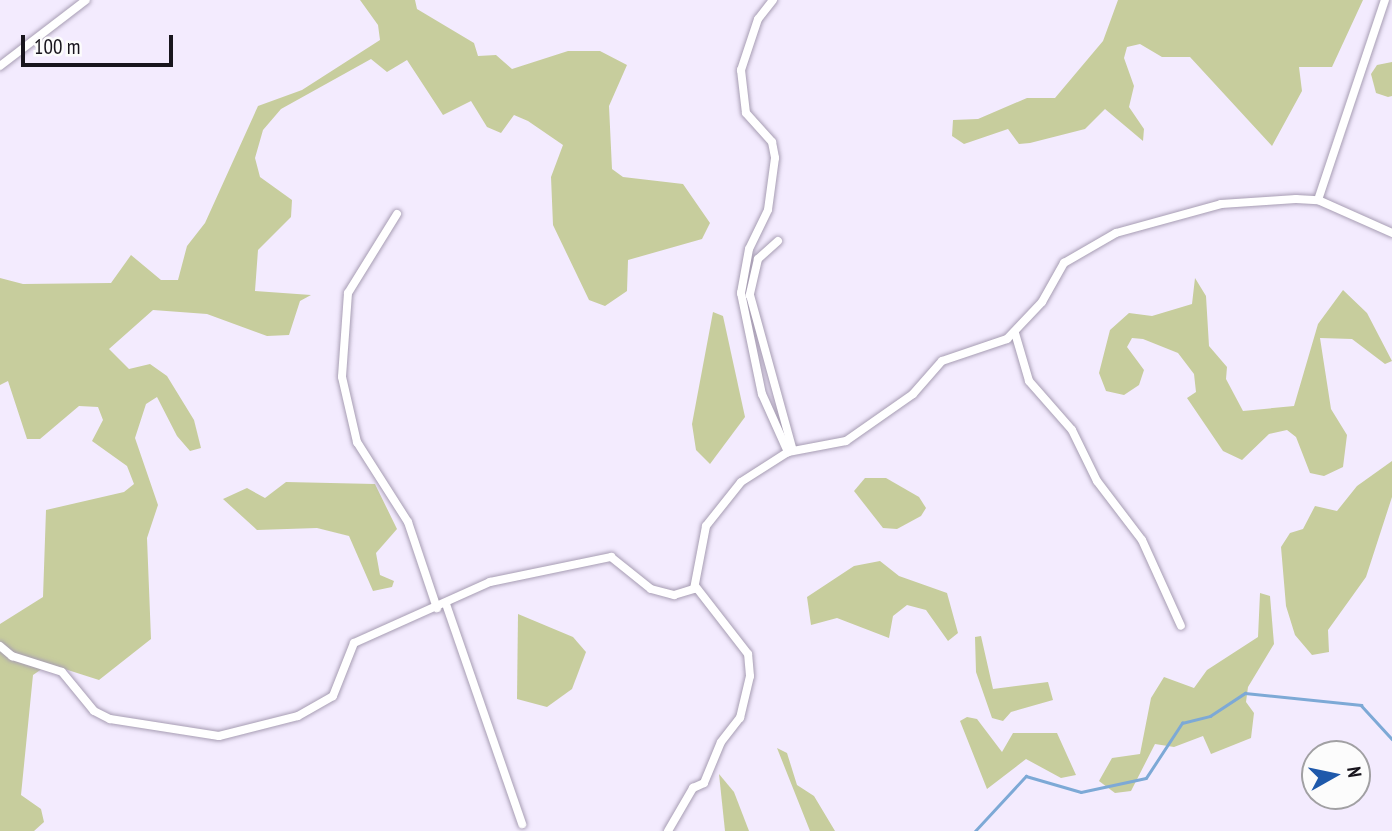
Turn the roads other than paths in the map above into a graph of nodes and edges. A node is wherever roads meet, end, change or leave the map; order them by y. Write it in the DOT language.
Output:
graph roads {
  1 [pos="86,0"];
  2 [pos="774,0"];
  3 [pos="1385,0"];
  4 [pos="0,66"];
  5 [pos="1318,200"];
  6 [pos="397,214"];
  7 [pos="1392,233"];
  8 [pos="778,241"];
  9 [pos="1015,333"];
  10 [pos="791,452"];
  11 [pos="696,587"];
  12 [pos="441,606"];
  13 [pos="1181,626"];
  14 [pos="0,646"];
  15 [pos="523,824"];
  16 [pos="668,831"];
  1 -- 4 [label="street"];
  2 -- 10 [label="street"];
  3 -- 5 [label="street"];
  5 -- 7 [label="street"];
  5 -- 9 [label="street"];
  6 -- 12 [label="street"];
  8 -- 10 [label="street"];
  9 -- 10 [label="street"];
  9 -- 13 [label="street"];
  10 -- 11 [label="street"];
  11 -- 12 [label="street"];
  11 -- 16 [label="street"];
  12 -- 14 [label="street"];
  12 -- 15 [label="street"];
}
